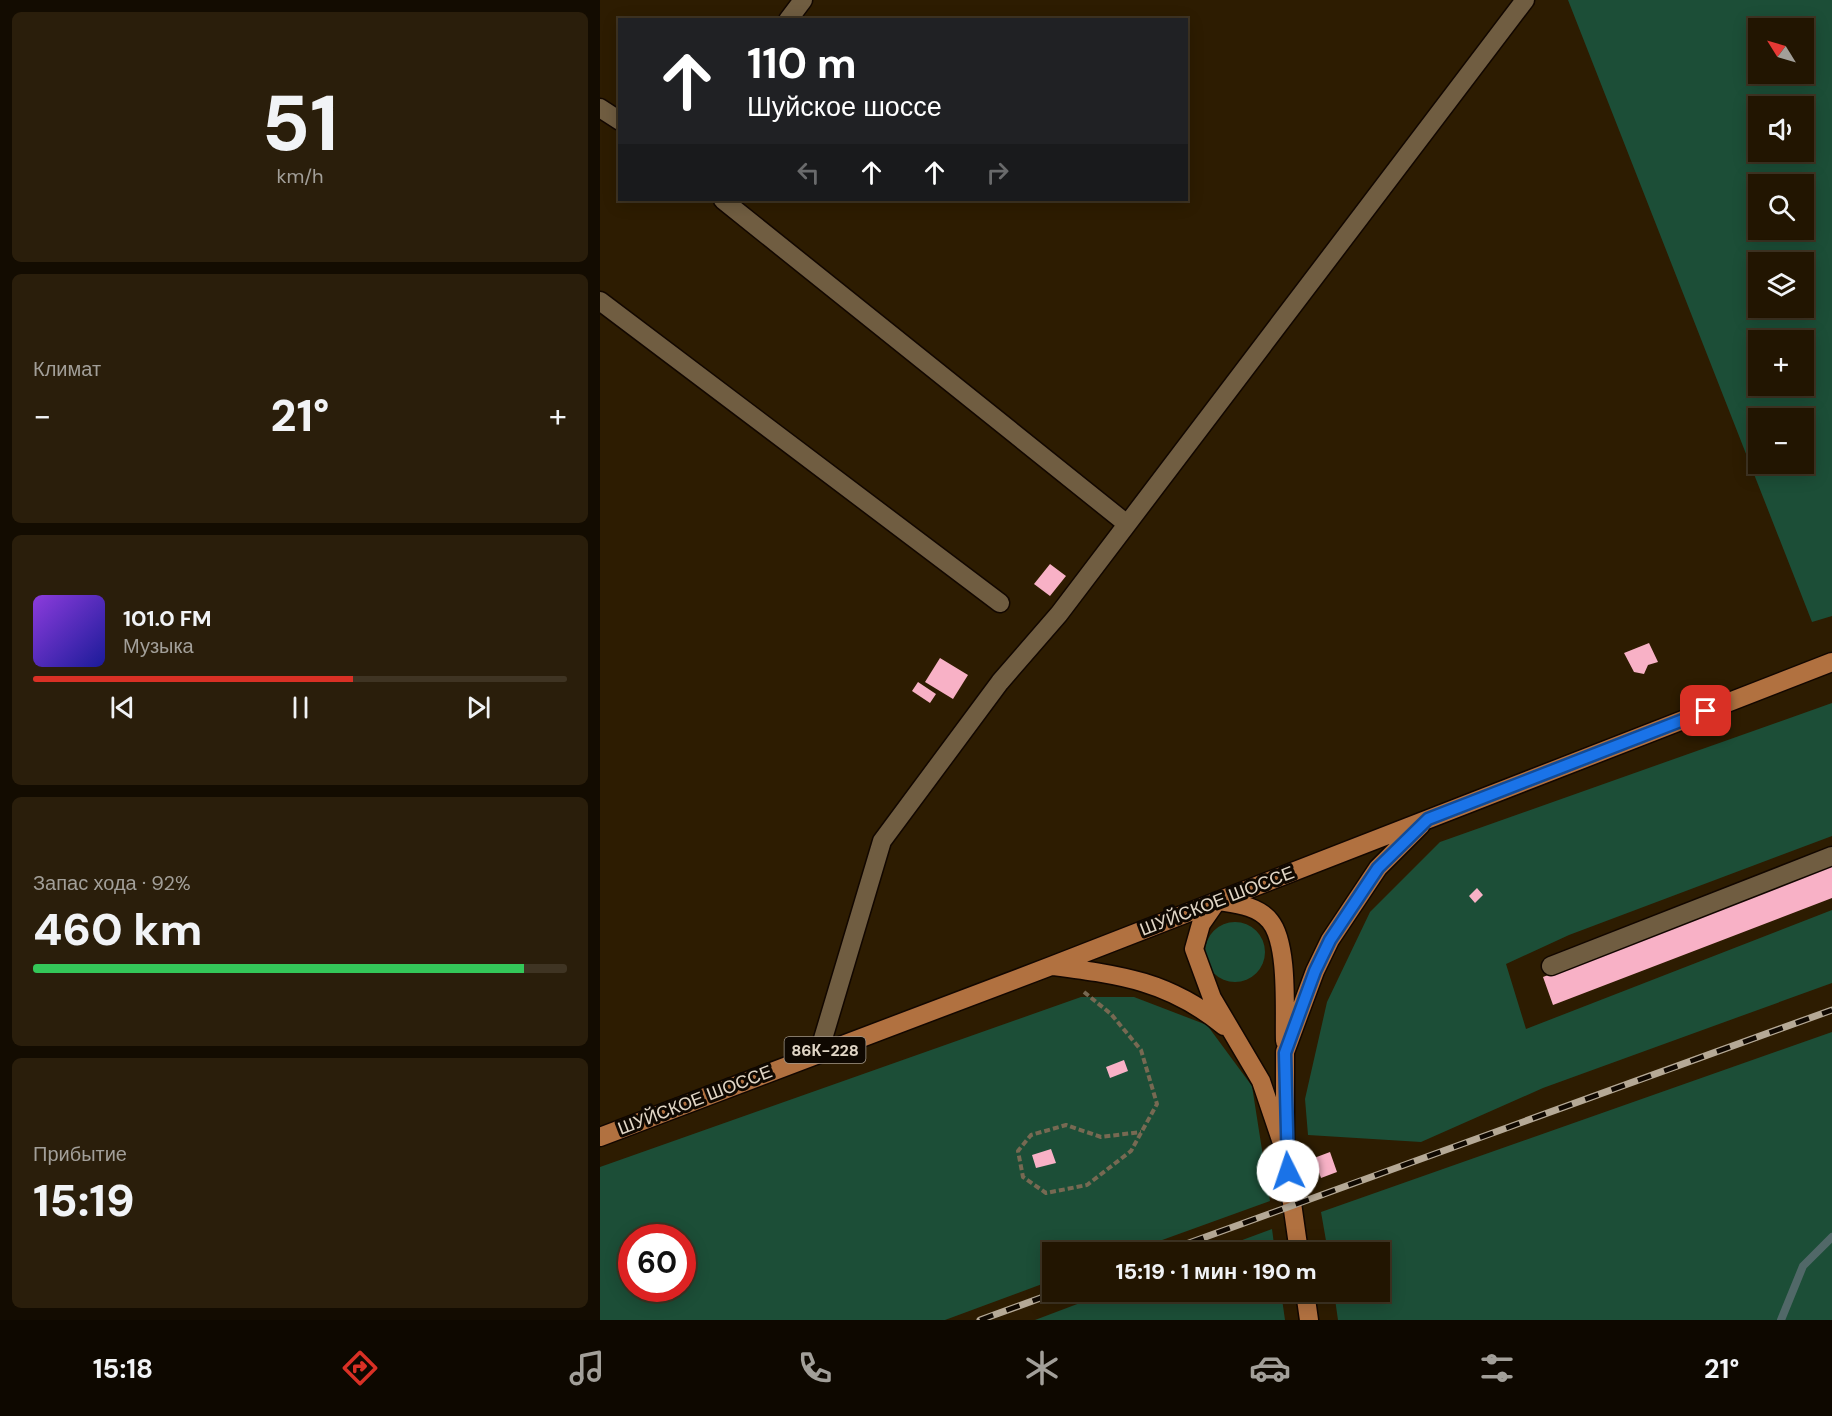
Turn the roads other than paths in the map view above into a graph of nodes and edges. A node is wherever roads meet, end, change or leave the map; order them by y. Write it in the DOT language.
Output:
graph roads {
  1 [pos="803,0"];
  2 [pos="1525,0"];
  3 [pos="790,18"];
  4 [pos="600,108"];
  5 [pos="618,120"];
  6 [pos="724,201"];
  7 [pos="600,301"];
  8 [pos="1127,524"];
  9 [pos="1000,603"];
  10 [pos="1832,662"];
  11 [pos="1428,819"];
  12 [pos="1832,856"];
  13 [pos="1217,901"];
  14 [pos="1051,966"];
  15 [pos="1551,966"];
  16 [pos="1233,1034"];
  17 [pos="819,1052"];
  18 [pos="1285,1053"];
  19 [pos="600,1137"];
  20 [pos="1286,1154"];
  21 [pos="1298,1242"];
  22 [pos="1306,1302"];
  23 [pos="1309,1320"];
  1 -- 3 [label="lane"];
  2 -- 8 [label="lane"];
  4 -- 5 [label="lane"];
  6 -- 8 [label="lane"];
  7 -- 9 [label="lane"];
  8 -- 17 [label="lane"];
  10 -- 11 [label="main road, ШУЙСКОЕ ШОССЕ"];
  11 -- 13 [label="main road, ШУЙСКОЕ ШОССЕ"];
  11 -- 18 [label="main road"];
  12 -- 15 [label="lane"];
  13 -- 14 [label="main road, ШУЙСКОЕ ШОССЕ / 86К-228"];
  13 -- 16 [label="main road"];
  13 -- 18 [label="main road"];
  14 -- 16 [label="main road"];
  14 -- 17 [label="main road, ШУЙСКОЕ ШОССЕ / 86К-228"];
  16 -- 20 [label="main road"];
  17 -- 19 [label="main road, ШУЙСКОЕ ШОССЕ / 86К-228"];
  18 -- 20 [label="main road"];
  20 -- 21 [label="main road"];
  22 -- 23 [label="main road"];
}
